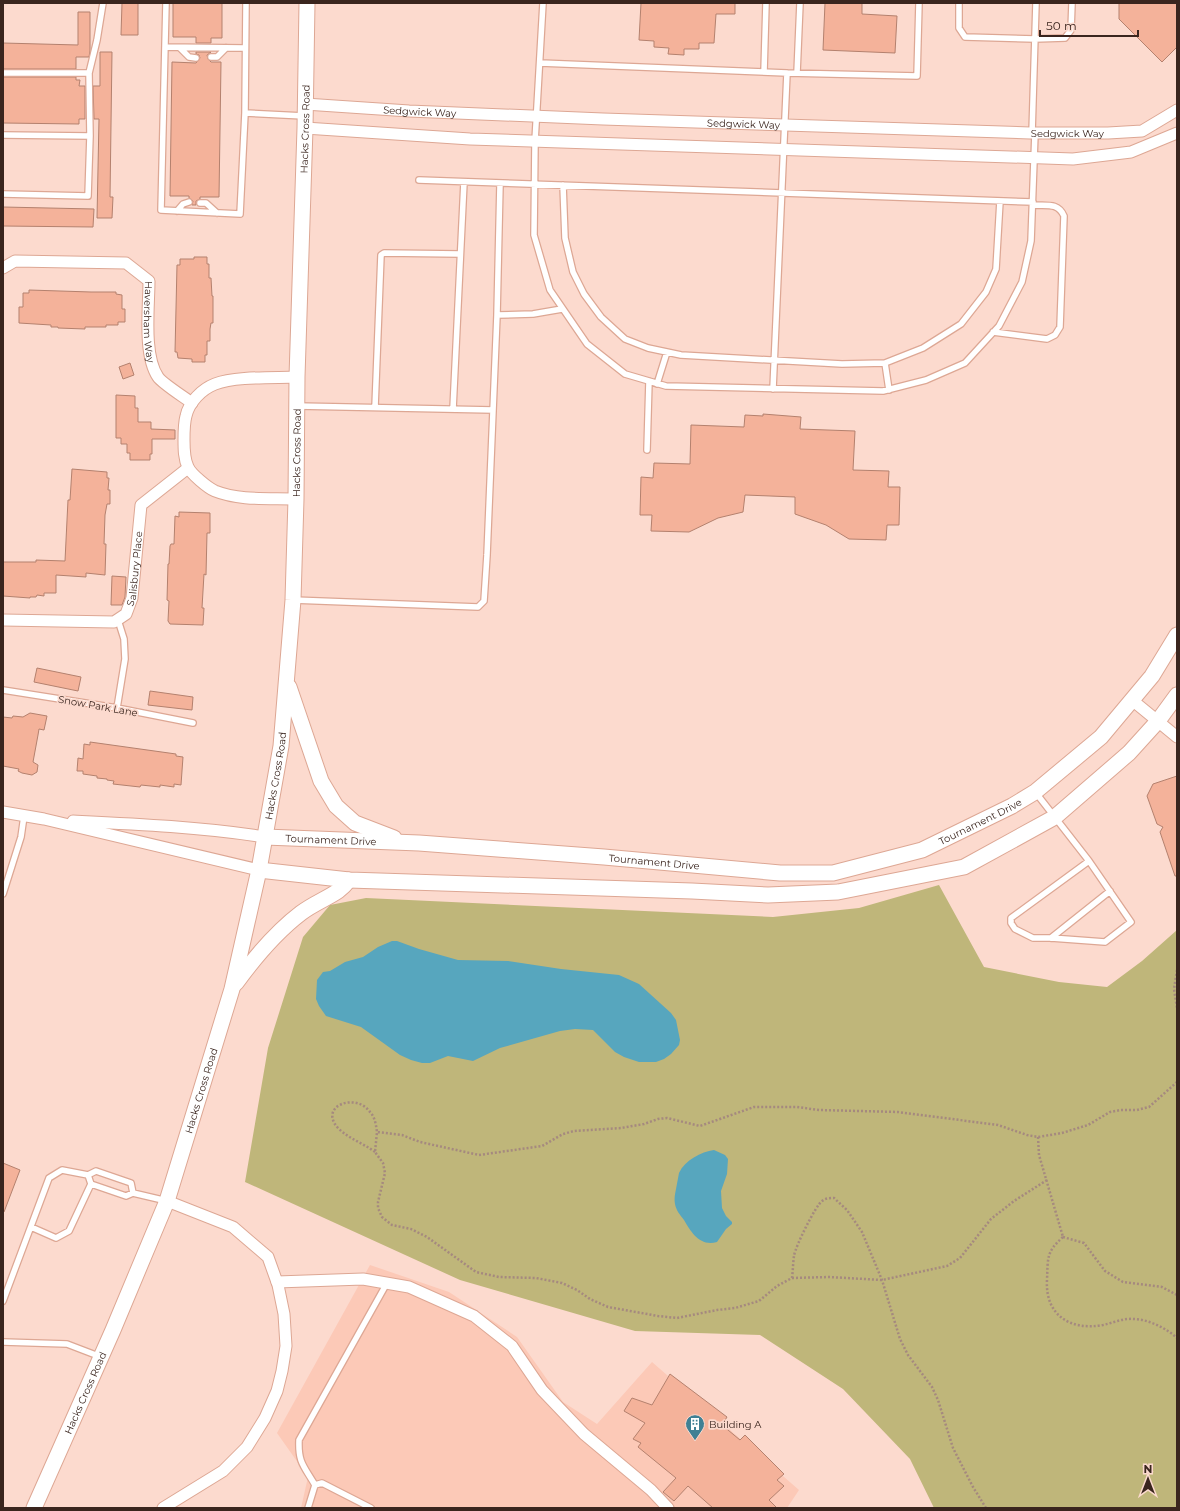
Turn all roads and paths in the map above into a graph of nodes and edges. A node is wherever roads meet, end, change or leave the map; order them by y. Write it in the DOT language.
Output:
graph roads {
  1 [pos="103,3"];
  2 [pos="166,3"];
  3 [pos="246,3"];
  4 [pos="307,3"];
  5 [pos="543,3"];
  6 [pos="766,3"];
  7 [pos="800,3"];
  8 [pos="919,3"];
  9 [pos="959,3"];
  10 [pos="1036,3"];
  11 [pos="1072,3"];
  12 [pos="1035,39"];
  13 [pos="165,47"];
  14 [pos="180,48"];
  15 [pos="226,48"];
  16 [pos="245,48"];
  17 [pos="211,57"];
  18 [pos="196,58"];
  19 [pos="540,63"];
  20 [pos="764,72"];
  21 [pos="3,73"];
  22 [pos="787,73"];
  23 [pos="89,74"];
  24 [pos="797,74"];
  25 [pos="1177,110"];
  26 [pos="244,113"];
  27 [pos="305,116"];
  28 [pos="536,116"];
  29 [pos="785,126"];
  30 [pos="1034,133"];
  31 [pos="1177,133"];
  32 [pos="3,135"];
  33 [pos="90,136"];
  34 [pos="535,141"];
  35 [pos="784,149"];
  36 [pos="1035,158"];
  37 [pos="419,180"];
  38 [pos="464,182"];
  39 [pos="500,184"];
  40 [pos="534,184"];
  41 [pos="564,185"];
  42 [pos="782,193"];
  43 [pos="3,194"];
  44 [pos="1000,201"];
  45 [pos="189,202"];
  46 [pos="200,203"];
  47 [pos="1033,204"];
  48 [pos="176,211"];
  49 [pos="217,213"];
  50 [pos="460,254"];
  51 [pos="3,268"];
  52 [pos="562,308"];
  53 [pos="497,315"];
  54 [pos="993,332"];
  55 [pos="667,352"];
  56 [pos="775,361"];
  57 [pos="884,363"];
  58 [pos="297,377"];
  59 [pos="649,381"];
  60 [pos="657,384"];
  61 [pos="773,389"];
  62 [pos="889,390"];
  63 [pos="192,403"];
  64 [pos="297,406"];
  65 [pos="375,407"];
  66 [pos="453,409"];
  67 [pos="493,410"];
  68 [pos="647,450"];
  69 [pos="188,468"];
  70 [pos="296,499"];
  71 [pos="293,600"];
  72 [pos="3,620"];
  73 [pos="118,620"];
  74 [pos="1177,635"];
  75 [pos="286,680"];
  76 [pos="3,690"];
  77 [pos="1177,695"];
  78 [pos="1132,700"];
  79 [pos="117,708"];
  80 [pos="1158,721"];
  81 [pos="193,723"];
  82 [pos="1177,737"];
  83 [pos="1035,792"];
  84 [pos="3,812"];
  85 [pos="24,816"];
  86 [pos="1055,817"];
  87 [pos="44,819"];
  88 [pos="265,838"];
  89 [pos="406,842"];
  90 [pos="1089,861"];
  91 [pos="259,870"];
  92 [pos="350,880"];
  93 [pos="1110,892"];
  94 [pos="3,894"];
  95 [pos="1051,938"];
  96 [pos="1177,970"];
  97 [pos="232,988"];
  98 [pos="1177,1008"];
  99 [pos="1177,1082"];
  100 [pos="377,1132"];
  101 [pos="1038,1136"];
  102 [pos="375,1152"];
  103 [pos="88,1175"];
  104 [pos="1047,1180"];
  105 [pos="91,1184"];
  106 [pos="133,1192"];
  107 [pos="167,1201"];
  108 [pos="31,1228"];
  109 [pos="1063,1237"];
  110 [pos="792,1278"];
  111 [pos="882,1280"];
  112 [pos="277,1282"];
  113 [pos="387,1283"];
  114 [pos="1177,1295"];
  115 [pos="3,1301"];
  116 [pos="1177,1338"];
  117 [pos="3,1342"];
  118 [pos="101,1357"];
  119 [pos="315,1485"];
  120 [pos="34,1508"];
  121 [pos="163,1508"];
  122 [pos="308,1508"];
  123 [pos="371,1508"];
  124 [pos="668,1508"];
  125 [pos="986,1508"];
  1 -- 23 [label="lane"];
  2 -- 13 [label="lane"];
  3 -- 16 [label="lane"];
  4 -- 27 [label="street, Hacks Cross Road"];
  5 -- 19 [label="lane"];
  6 -- 20 [label="lane"];
  7 -- 24 [label="lane"];
  8 -- 24 [label="lane"];
  9 -- 12 [label="lane"];
  10 -- 12 [label="lane"];
  11 -- 12 [label="lane"];
  12 -- 30 [label="lane"];
  13 -- 14 [label="lane"];
  13 -- 48 [label="lane"];
  14 -- 15 [label="lane"];
  14 -- 18 [label="lane"];
  15 -- 16 [label="lane"];
  15 -- 17 [label="lane"];
  16 -- 26 [label="lane"];
  19 -- 20 [label="lane"];
  19 -- 28 [label="lane"];
  20 -- 22 [label="lane"];
  21 -- 23 [label="lane"];
  22 -- 24 [label="lane"];
  22 -- 29 [label="lane"];
  23 -- 33 [label="lane"];
  25 -- 30 [label="street, Sedgwick Way"];
  26 -- 27 [label="lane"];
  26 -- 49 [label="lane"];
  27 -- 28 [label="street, Sedgwick Way"];
  27 -- 34 [label="street"];
  27 -- 58 [label="street, Hacks Cross Road"];
  28 -- 29 [label="street, Sedgwick Way"];
  28 -- 34 [label="lane"];
  29 -- 30 [label="street, Sedgwick Way"];
  29 -- 35 [label="lane"];
  30 -- 36 [label="lane"];
  31 -- 36 [label="street"];
  32 -- 33 [label="lane"];
  33 -- 43 [label="lane"];
  34 -- 35 [label="street"];
  34 -- 40 [label="lane"];
  35 -- 36 [label="street"];
  35 -- 42 [label="lane"];
  36 -- 47 [label="lane"];
  37 -- 38 [label="lane"];
  38 -- 39 [label="lane"];
  38 -- 50 [label="lane"];
  39 -- 40 [label="lane"];
  39 -- 53 [label="lane"];
  40 -- 41 [label="lane"];
  40 -- 52 [label="lane"];
  41 -- 42 [label="lane"];
  41 -- 55 [label="lane"];
  42 -- 44 [label="lane"];
  42 -- 56 [label="lane"];
  44 -- 47 [label="lane"];
  44 -- 57 [label="lane"];
  45 -- 48 [label="lane"];
  46 -- 49 [label="lane"];
  47 -- 54 [label="lane"];
  47 -- 54 [label="lane"];
  48 -- 49 [label="lane"];
  50 -- 65 [label="lane"];
  50 -- 66 [label="lane"];
  51 -- 63 [label="street, Haversham Way"];
  52 -- 53 [label="lane"];
  52 -- 59 [label="lane"];
  53 -- 67 [label="lane"];
  54 -- 62 [label="lane"];
  55 -- 56 [label="lane"];
  55 -- 60 [label="lane"];
  56 -- 57 [label="lane"];
  56 -- 61 [label="lane"];
  57 -- 62 [label="lane"];
  58 -- 63 [label="street"];
  58 -- 64 [label="street, Hacks Cross Road"];
  59 -- 60 [label="lane"];
  59 -- 68 [label="lane"];
  60 -- 61 [label="lane"];
  61 -- 62 [label="lane"];
  63 -- 69 [label="street"];
  64 -- 65 [label="lane"];
  64 -- 70 [label="street, Hacks Cross Road"];
  65 -- 66 [label="lane"];
  66 -- 67 [label="lane"];
  67 -- 71 [label="lane"];
  69 -- 70 [label="street"];
  69 -- 73 [label="street, Salisbury Place"];
  70 -- 71 [label="street, Hacks Cross Road"];
  71 -- 75 [label="street, Hacks Cross Road"];
  72 -- 73 [label="street"];
  73 -- 79 [label="lane"];
  74 -- 78 [label="street, Tournament Drive"];
  75 -- 88 [label="street, Hacks Cross Road"];
  75 -- 89 [label="street"];
  76 -- 79 [label="lane, Snow Park Lane"];
  77 -- 80 [label="street, Tournament Drive"];
  78 -- 80 [label="street"];
  78 -- 83 [label="street, Tournament Drive"];
  79 -- 81 [label="lane, Snow Park Lane"];
  80 -- 82 [label="street"];
  80 -- 86 [label="street, Tournament Drive"];
  83 -- 86 [label="lane"];
  83 -- 89 [label="street, Tournament Drive"];
  84 -- 85 [label="street, Tournament Drive"];
  85 -- 87 [label="street, Tournament Drive"];
  85 -- 94 [label="lane"];
  86 -- 90 [label="lane"];
  86 -- 92 [label="street, Tournament Drive"];
  87 -- 88 [label="street, Tournament Drive"];
  87 -- 91 [label="street, Tournament Drive"];
  88 -- 89 [label="street, Tournament Drive"];
  88 -- 91 [label="street, Hacks Cross Road"];
  90 -- 93 [label="lane"];
  90 -- 95 [label="lane"];
  91 -- 92 [label="street, Tournament Drive"];
  91 -- 97 [label="street, Hacks Cross Road"];
  92 -- 97 [label="street"];
  93 -- 95 [label="lane"];
  93 -- 95 [label="lane"];
  96 -- 98 [label="path"];
  97 -- 107 [label="street, Hacks Cross Road"];
  99 -- 101 [label="path"];
  100 -- 101 [label="path"];
  100 -- 102 [label="path"];
  100 -- 102 [label="path"];
  101 -- 104 [label="path"];
  102 -- 110 [label="path"];
  103 -- 105 [label="lane"];
  103 -- 106 [label="lane"];
  103 -- 108 [label="lane"];
  104 -- 109 [label="path"];
  104 -- 111 [label="path"];
  105 -- 106 [label="lane"];
  105 -- 108 [label="lane"];
  106 -- 107 [label="lane"];
  107 -- 112 [label="street"];
  107 -- 118 [label="street, Hacks Cross Road"];
  108 -- 115 [label="lane"];
  109 -- 114 [label="path"];
  109 -- 116 [label="path"];
  110 -- 111 [label="path"];
  110 -- 111 [label="path"];
  111 -- 125 [label="path"];
  112 -- 113 [label="street"];
  112 -- 121 [label="street"];
  113 -- 119 [label="lane"];
  113 -- 124 [label="street"];
  117 -- 118 [label="lane"];
  118 -- 120 [label="street, Hacks Cross Road"];
  119 -- 122 [label="lane"];
  119 -- 123 [label="lane"];
}
